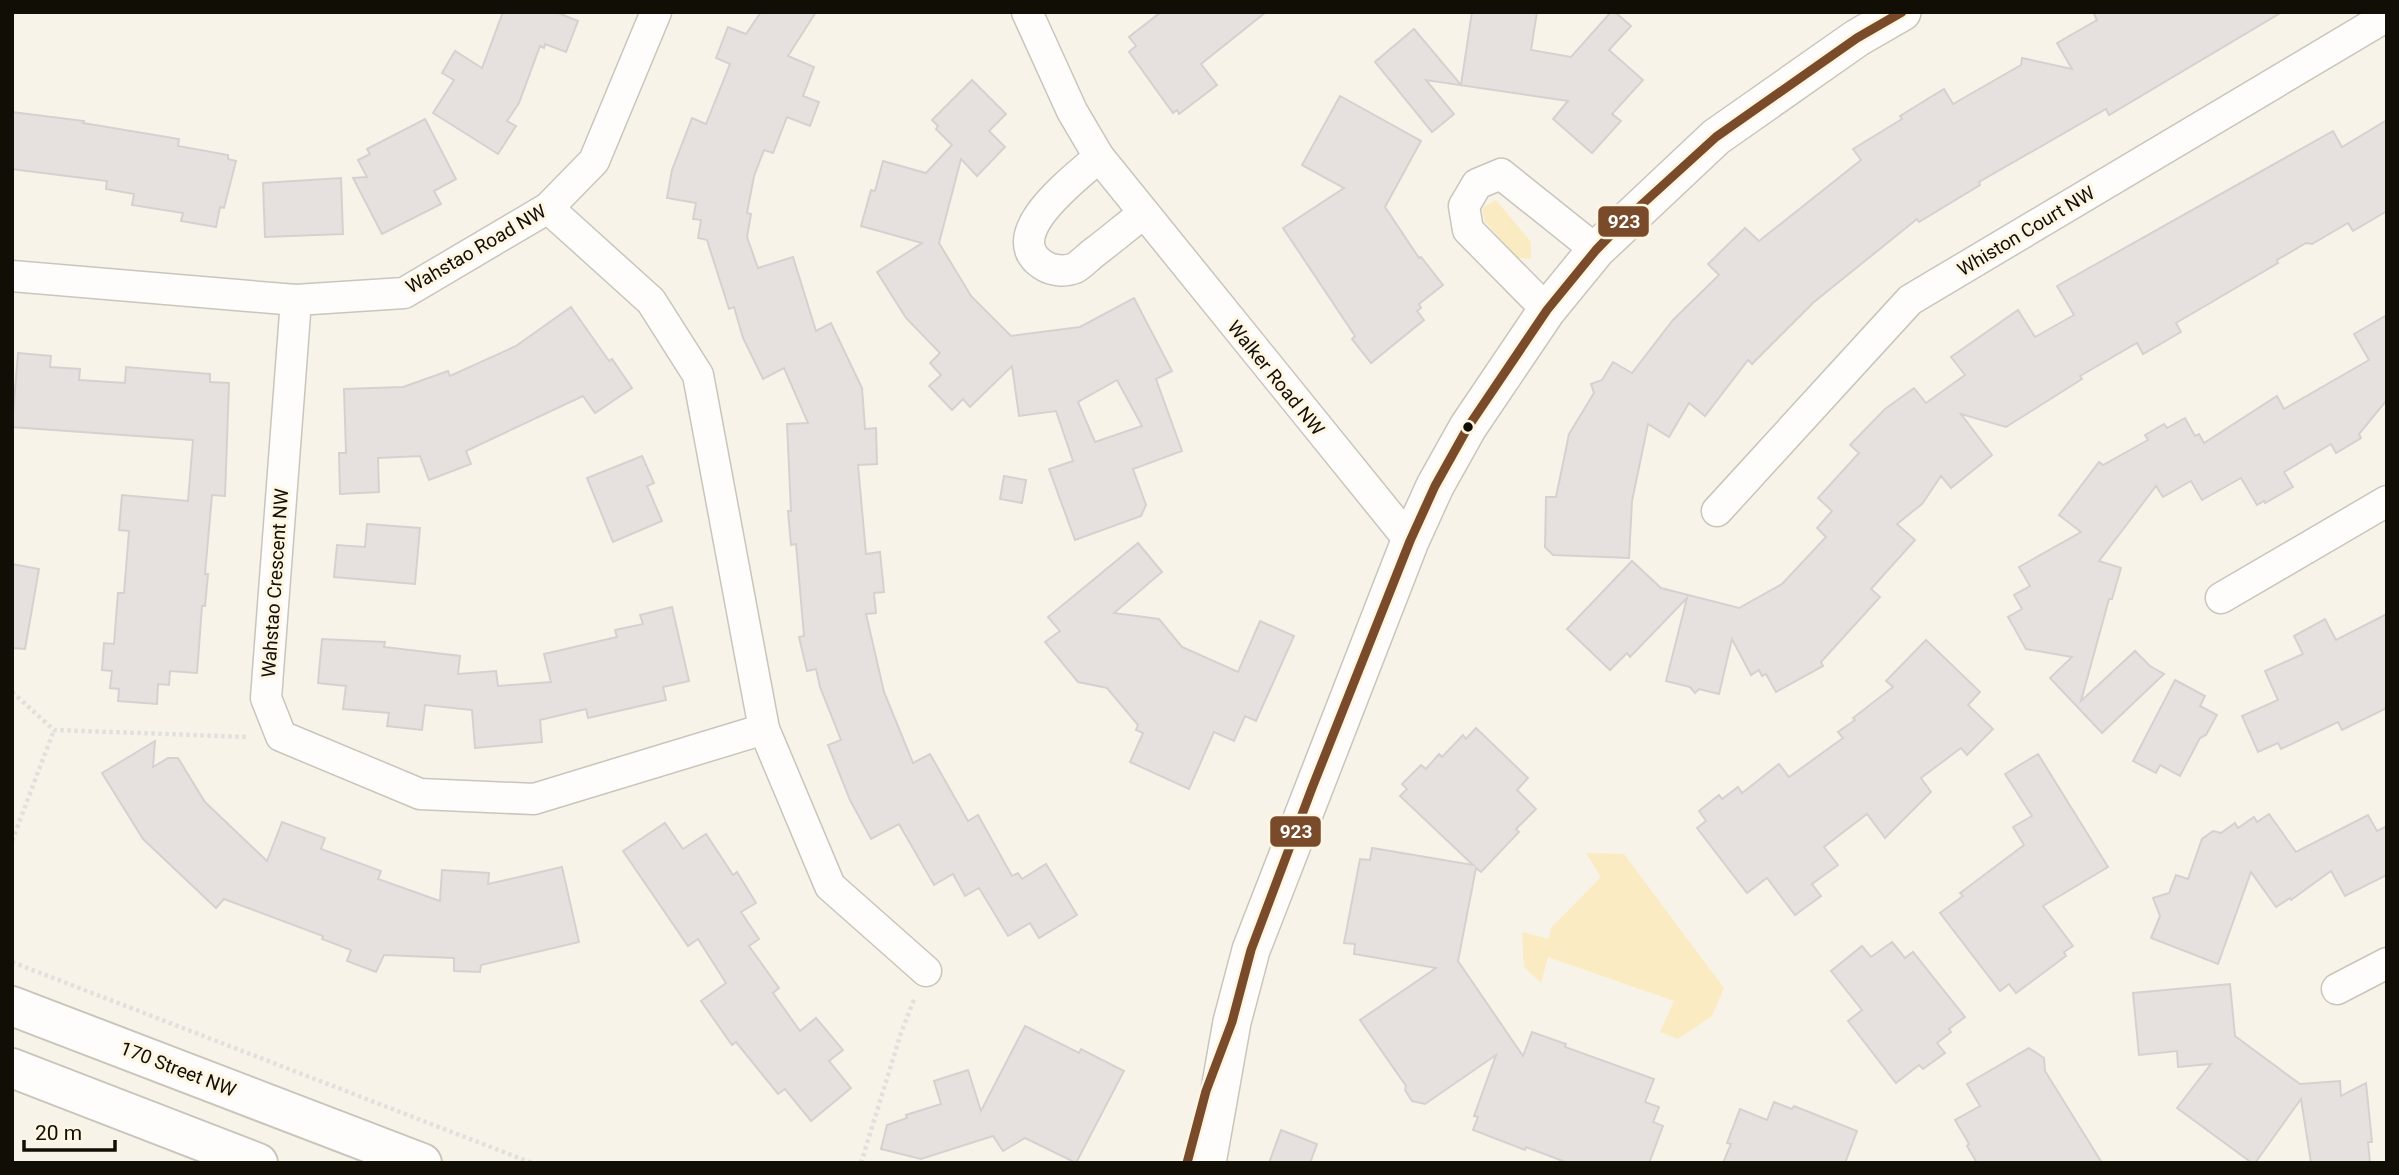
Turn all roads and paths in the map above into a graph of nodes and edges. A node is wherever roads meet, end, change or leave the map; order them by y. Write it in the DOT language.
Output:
graph roads {
  1 [pos="656,12"];
  2 [pos="1027,12"];
  3 [pos="1902,12"];
  4 [pos="2387,16"];
  5 [pos="1099,157"];
  6 [pos="548,208"];
  7 [pos="1143,214"];
  8 [pos="1596,250"];
  9 [pos="12,276"];
  10 [pos="296,300"];
  11 [pos="1547,310"];
  12 [pos="2387,501"];
  13 [pos="1717,511"];
  14 [pos="1409,541"];
  15 [pos="2221,598"];
  16 [pos="12,692"];
  17 [pos="764,729"];
  18 [pos="54,730"];
  19 [pos="281,736"];
  20 [pos="12,841"];
  21 [pos="12,962"];
  22 [pos="2387,963"];
  23 [pos="926,971"];
  24 [pos="2337,989"];
  25 [pos="12,1006"];
  26 [pos="1232,1022"];
  27 [pos="12,1068"];
  28 [pos="258,1163"];
  29 [pos="422,1163"];
  30 [pos="532,1163"];
  31 [pos="861,1163"];
  32 [pos="1187,1163"];
  33 [pos="1207,1163"];
  1 -- 6 [label="street, Wahstao Road NW"];
  2 -- 5 [label="street, Walker Road NW"];
  3 -- 8 [label="street"];
  4 -- 13 [label="street, Whiston Court NW"];
  5 -- 7 [label="street, Walker Road NW"];
  5 -- 7 [label="street"];
  6 -- 10 [label="street, Wahstao Road NW"];
  6 -- 17 [label="street"];
  7 -- 14 [label="street, Walker Road NW"];
  8 -- 11 [label="street"];
  8 -- 11 [label="street"];
  9 -- 10 [label="street, Wahstao Road NW"];
  10 -- 19 [label="street, Wahstao Crescent NW"];
  11 -- 14 [label="street"];
  12 -- 15 [label="street"];
  14 -- 26 [label="street"];
  16 -- 18 [label="path"];
  17 -- 19 [label="street"];
  17 -- 23 [label="street"];
  18 -- 19 [label="path"];
  18 -- 20 [label="path"];
  21 -- 30 [label="path"];
  22 -- 24 [label="street"];
  23 -- 31 [label="path"];
  25 -- 29 [label="main road, 170 Street NW"];
  26 -- 32 [label="street"];
  26 -- 33 [label="street"];
  27 -- 28 [label="main road"];
}
